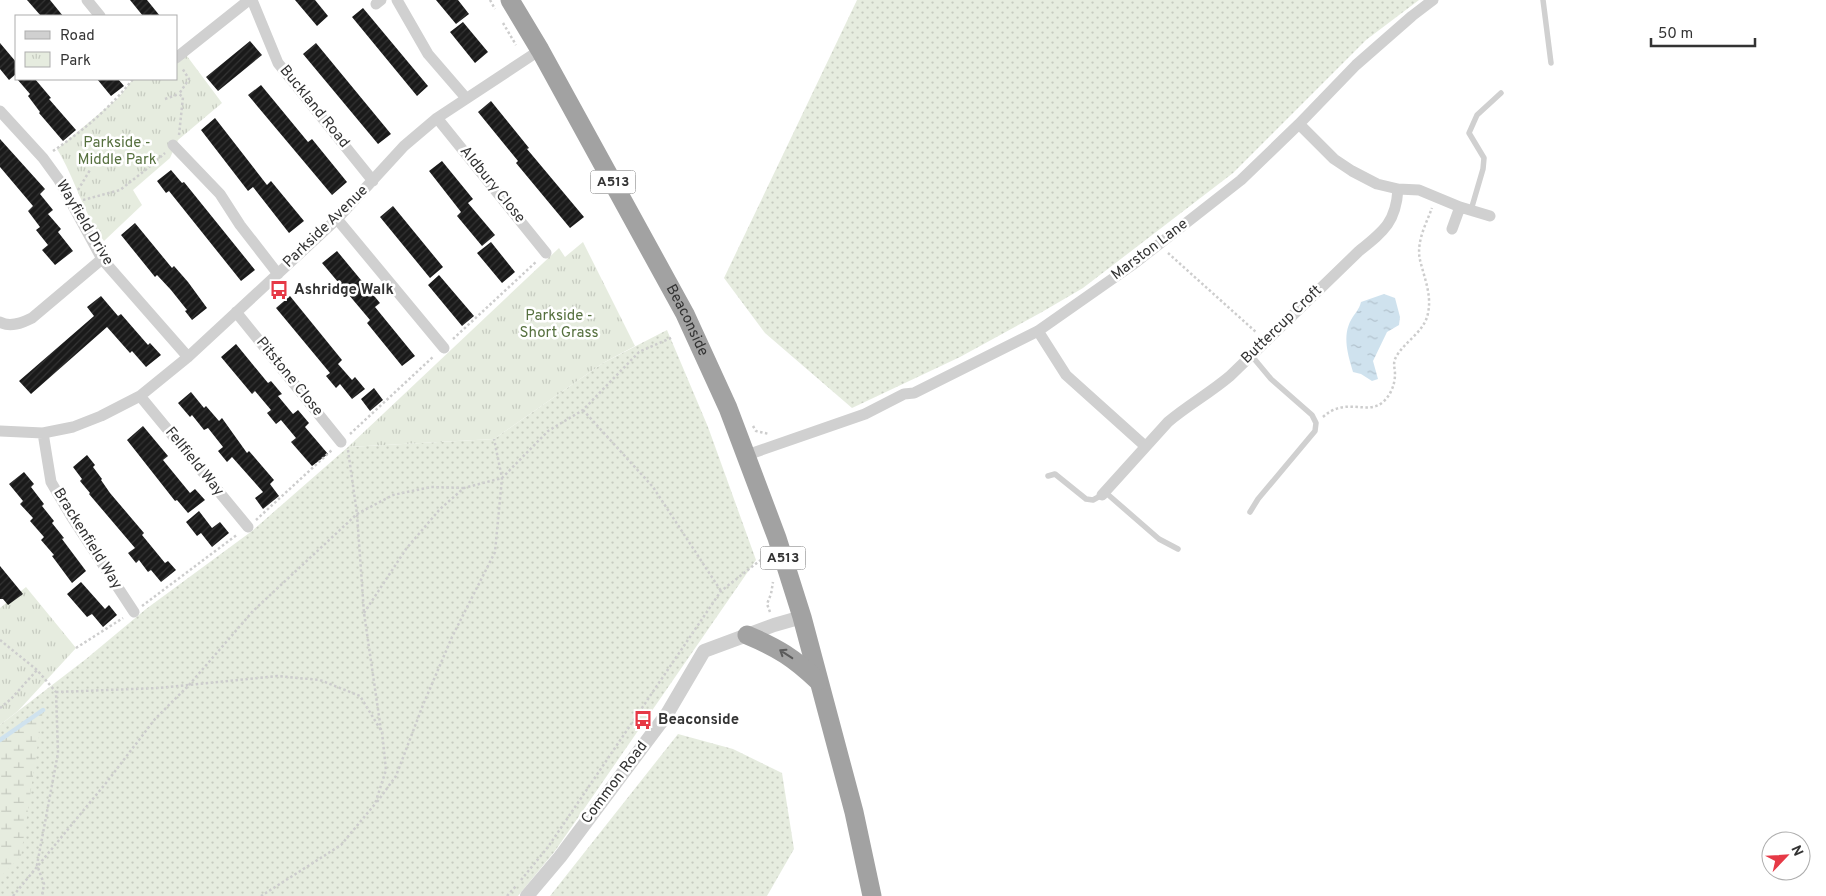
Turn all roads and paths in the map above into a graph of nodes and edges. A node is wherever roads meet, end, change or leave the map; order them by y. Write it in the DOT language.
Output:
graph roads {
  1 [pos="87,0"];
  2 [pos="250,0"];
  3 [pos="397,0"];
  4 [pos="510,0"];
  5 [pos="1433,0"];
  6 [pos="1543,0"];
  7 [pos="99,15"];
  8 [pos="540,50"];
  9 [pos="178,56"];
  10 [pos="178,61"];
  11 [pos="1551,63"];
  12 [pos="132,80"];
  13 [pos="1501,93"];
  14 [pos="179,94"];
  15 [pos="466,98"];
  16 [pos="165,99"];
  17 [pos="0,111"];
  18 [pos="438,118"];
  19 [pos="1299,124"];
  20 [pos="173,144"];
  21 [pos="43,158"];
  22 [pos="373,181"];
  23 [pos="1398,189"];
  24 [pos="1436,197"];
  25 [pos="92,198"];
  26 [pos="1466,208"];
  27 [pos="1490,216"];
  28 [pos="337,219"];
  29 [pos="1452,229"];
  30 [pos="1167,252"];
  31 [pos="546,253"];
  32 [pos="102,259"];
  33 [pos="278,274"];
  34 [pos="236,312"];
  35 [pos="0,322"];
  36 [pos="1038,331"];
  37 [pos="673,337"];
  38 [pos="1265,342"];
  39 [pos="444,348"];
  40 [pos="1251,355"];
  41 [pos="188,356"];
  42 [pos="140,396"];
  43 [pos="583,410"];
  44 [pos="750,421"];
  45 [pos="1316,423"];
  46 [pos="0,431"];
  47 [pos="776,432"];
  48 [pos="43,433"];
  49 [pos="494,439"];
  50 [pos="344,445"];
  51 [pos="1144,446"];
  52 [pos="747,456"];
  53 [pos="1048,476"];
  54 [pos="502,478"];
  55 [pos="464,488"];
  56 [pos="1103,493"];
  57 [pos="1250,512"];
  58 [pos="356,514"];
  59 [pos="248,527"];
  60 [pos="1178,549"];
  61 [pos="768,554"];
  62 [pos="721,591"];
  63 [pos="771,594"];
  64 [pos="767,604"];
  65 [pos="134,612"];
  66 [pos="364,613"];
  67 [pos="802,617"];
  68 [pos="747,635"];
  69 [pos="0,640"];
  70 [pos="76,648"];
  71 [pos="38,670"];
  72 [pos="819,682"];
  73 [pos="189,685"];
  74 [pos="56,692"];
  75 [pos="0,708"];
  76 [pos="382,732"];
  77 [pos="376,804"];
  78 [pos="37,865"];
  79 [pos="13,896"];
  80 [pos="42,896"];
  81 [pos="261,896"];
  82 [pos="507,896"];
  83 [pos="527,896"];
  84 [pos="872,896"];
  1 -- 7 [label="street"];
  2 -- 9 [label="street"];
  2 -- 22 [label="street, Buckland Road"];
  3 -- 15 [label="street"];
  4 -- 8 [label="highway, Beaconside / A513"];
  5 -- 19 [label="street, Marston Lane"];
  6 -- 11 [label="lane"];
  8 -- 15 [label="street, Parkside Avenue"];
  8 -- 52 [label="highway, Beaconside / A513"];
  10 -- 14 [label="path"];
  12 -- 21 [label="path"];
  13 -- 26 [label="lane"];
  14 -- 16 [label="path"];
  14 -- 20 [label="path"];
  15 -- 18 [label="street, Parkside Avenue"];
  17 -- 21 [label="street, Wayfield Drive"];
  18 -- 22 [label="street, Parkside Avenue"];
  18 -- 31 [label="street, Aldbury Close"];
  19 -- 23 [label="street"];
  19 -- 36 [label="street, Marston Lane"];
  20 -- 25 [label="path"];
  20 -- 33 [label="street"];
  21 -- 32 [label="street, Wayfield Drive"];
  22 -- 28 [label="street, Parkside Avenue"];
  23 -- 24 [label="street"];
  23 -- 38 [label="street, Buttercup Croft"];
  24 -- 26 [label="street"];
  24 -- 45 [label="path"];
  26 -- 27 [label="street"];
  26 -- 29 [label="street"];
  28 -- 33 [label="street, Parkside Avenue"];
  28 -- 39 [label="street"];
  30 -- 38 [label="path"];
  31 -- 39 [label="path"];
  32 -- 35 [label="street"];
  32 -- 41 [label="street, Wayfield Drive"];
  33 -- 34 [label="street, Parkside Avenue"];
  34 -- 41 [label="street, Parkside Avenue"];
  34 -- 50 [label="street, Pitstone Close"];
  36 -- 51 [label="street"];
  36 -- 52 [label="street, Marston Lane"];
  37 -- 43 [label="path"];
  38 -- 40 [label="street, Buttercup Croft"];
  39 -- 50 [label="path"];
  40 -- 45 [label="lane"];
  40 -- 51 [label="street, Buttercup Croft"];
  41 -- 42 [label="street, Parkside Avenue"];
  42 -- 48 [label="street, Parkside Avenue"];
  42 -- 59 [label="street, Fellfield Way"];
  43 -- 54 [label="path"];
  43 -- 62 [label="path"];
  44 -- 47 [label="path"];
  45 -- 57 [label="lane"];
  46 -- 48 [label="street, Parkside Avenue"];
  48 -- 65 [label="street, Brackenfield Way"];
  49 -- 54 [label="path"];
  50 -- 58 [label="path"];
  50 -- 59 [label="path"];
  51 -- 56 [label="street, Buttercup Croft"];
  52 -- 67 [label="highway, Beaconside / A513"];
  53 -- 56 [label="lane"];
  54 -- 55 [label="path"];
  54 -- 77 [label="path"];
  55 -- 58 [label="path"];
  55 -- 66 [label="path"];
  56 -- 60 [label="lane"];
  58 -- 66 [label="path"];
  58 -- 73 [label="path"];
  59 -- 65 [label="path"];
  61 -- 62 [label="path"];
  62 -- 82 [label="path"];
  63 -- 64 [label="path"];
  65 -- 70 [label="path"];
  66 -- 76 [label="path"];
  67 -- 68 [label="street, Common Road"];
  67 -- 72 [label="highway, Beaconside / A513"];
  72 -- 68 [label="highway, one-way"];
  68 -- 83 [label="street, Common Road"];
  69 -- 71 [label="path"];
  71 -- 74 [label="path"];
  71 -- 75 [label="path"];
  72 -- 84 [label="highway, Beaconside / A513"];
  73 -- 74 [label="path"];
  73 -- 76 [label="path"];
  73 -- 78 [label="path"];
  74 -- 78 [label="path"];
  76 -- 77 [label="path"];
  77 -- 81 [label="path"];
  78 -- 79 [label="path"];
  78 -- 80 [label="path"];
}
